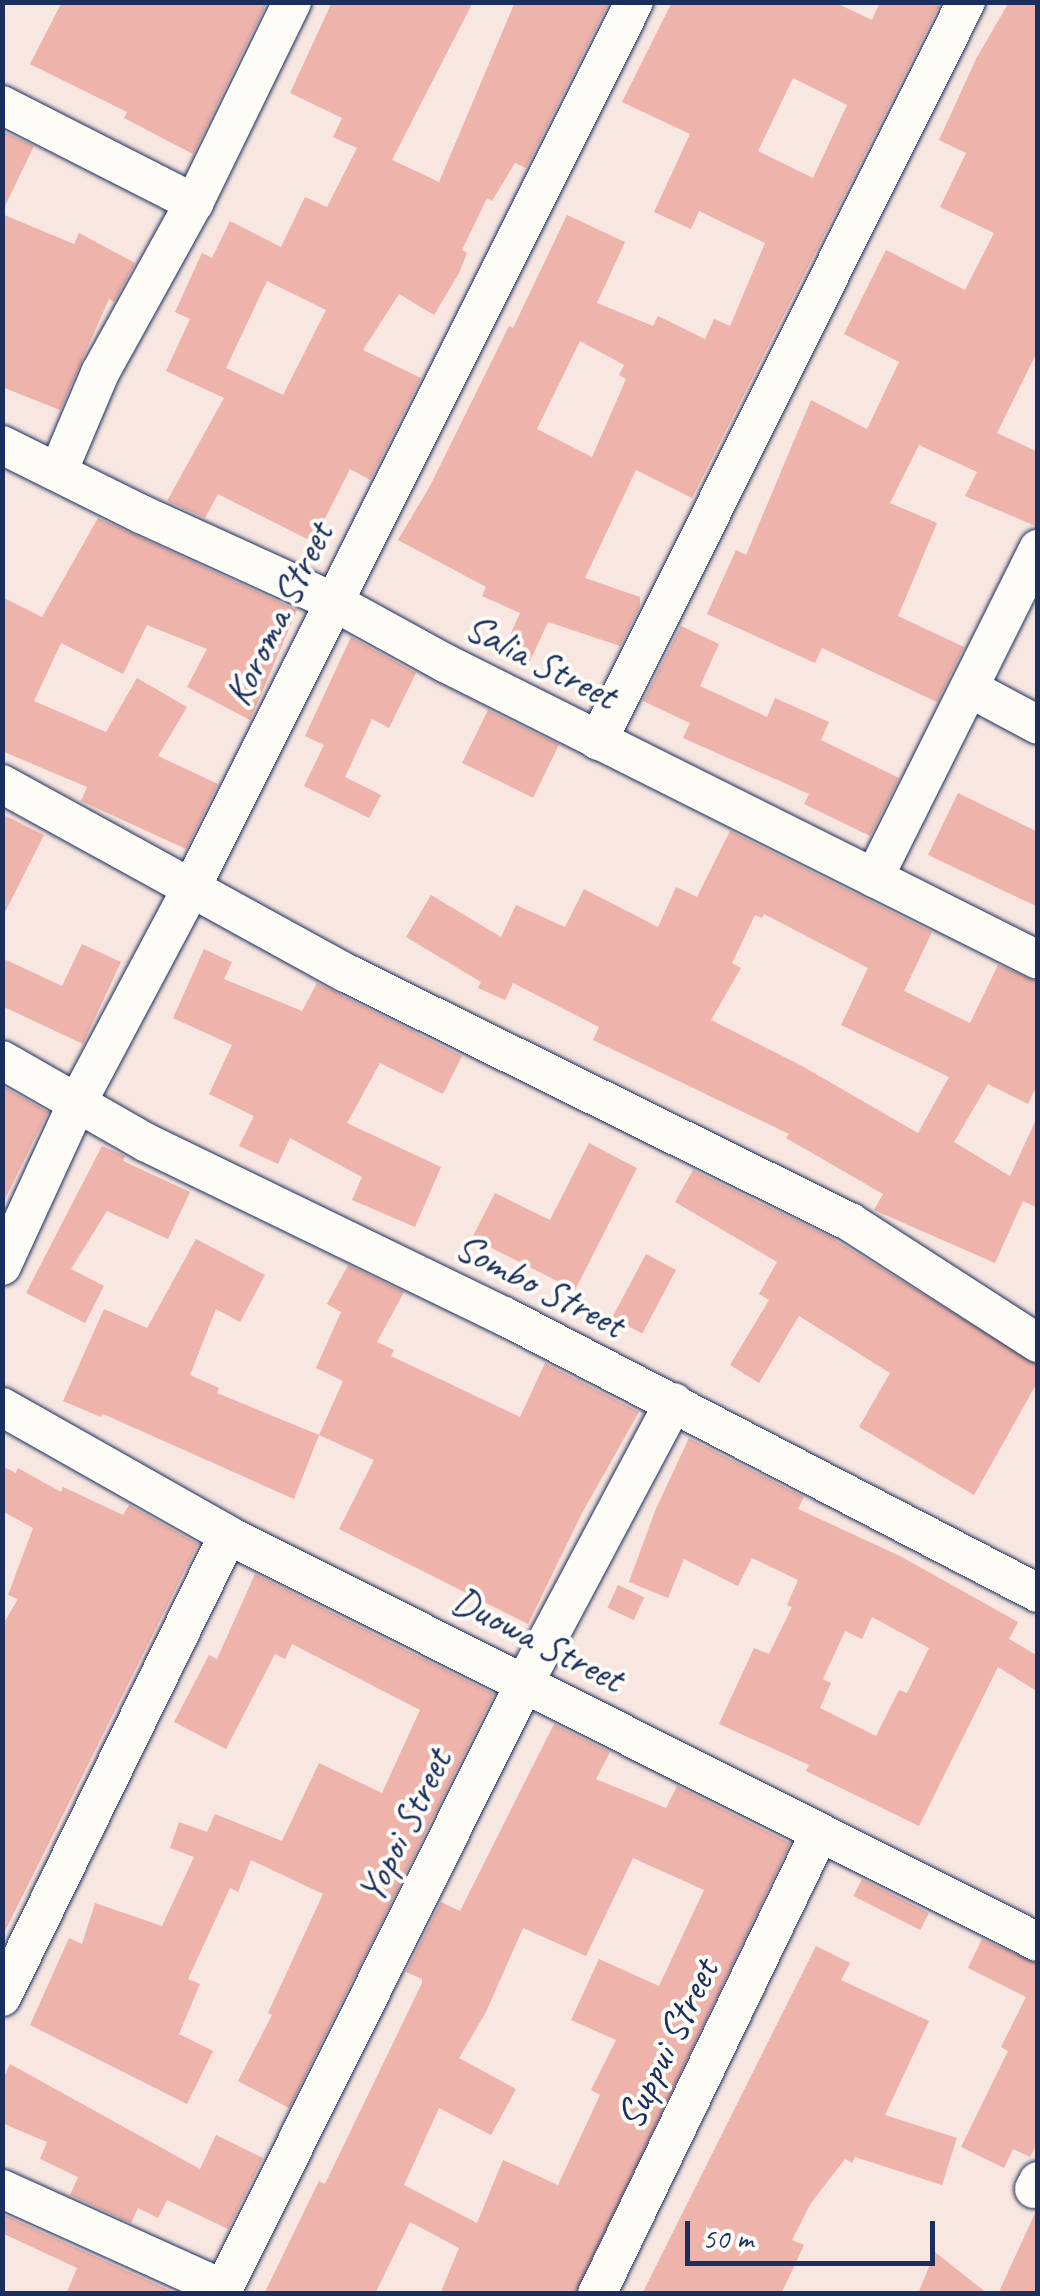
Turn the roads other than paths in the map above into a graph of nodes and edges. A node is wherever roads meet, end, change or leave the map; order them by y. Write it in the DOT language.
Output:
graph roads {
  1 [pos="292,2"];
  2 [pos="634,2"];
  3 [pos="966,2"];
  4 [pos="2,105"];
  5 [pos="194,203"];
  6 [pos="2,444"];
  7 [pos="58,472"];
  8 [pos="1038,549"];
  9 [pos="334,602"];
  10 [pos="968,688"];
  11 [pos="1038,725"];
  12 [pos="598,741"];
  13 [pos="2,784"];
  14 [pos="874,878"];
  15 [pos="193,885"];
  16 [pos="1038,960"];
  17 [pos="2,1060"];
  18 [pos="76,1105"];
  19 [pos="2,1266"];
  20 [pos="1038,1343"];
  21 [pos="674,1402"];
  22 [pos="2,1408"];
  23 [pos="228,1535"];
  24 [pos="1038,1593"];
  25 [pos="526,1682"];
  26 [pos="819,1834"];
  27 [pos="1038,1942"];
  28 [pos="2,1997"];
  29 [pos="2,2189"];
  30 [pos="222,2291"];
  31 [pos="596,2294"];
  1 -- 5 [label="street"];
  2 -- 9 [label="street, Koroma Street"];
  3 -- 12 [label="street"];
  4 -- 5 [label="street"];
  5 -- 7 [label="street"];
  6 -- 7 [label="street, Salia Street"];
  7 -- 9 [label="street, Salia Street"];
  8 -- 10 [label="street"];
  9 -- 12 [label="street, Salia Street"];
  9 -- 15 [label="street, Koroma Street"];
  10 -- 11 [label="street"];
  10 -- 14 [label="street"];
  12 -- 14 [label="street, Salia Street"];
  13 -- 15 [label="street"];
  14 -- 16 [label="street, Salia Street"];
  15 -- 18 [label="street, Koroma Street"];
  15 -- 20 [label="street"];
  17 -- 18 [label="street, Sombo Street"];
  18 -- 19 [label="street, Koroma Street"];
  18 -- 21 [label="street, Sombo Street"];
  21 -- 24 [label="street, Sombo Street"];
  21 -- 25 [label="street, Yopoi Street"];
  22 -- 23 [label="street, Duowa Street"];
  23 -- 25 [label="street, Duowa Street"];
  23 -- 28 [label="street"];
  25 -- 26 [label="street, Duowa Street"];
  25 -- 30 [label="street, Yopoi Street"];
  26 -- 27 [label="street, Duowa Street"];
  26 -- 31 [label="street, Suppui Street"];
  29 -- 30 [label="street"];
}
